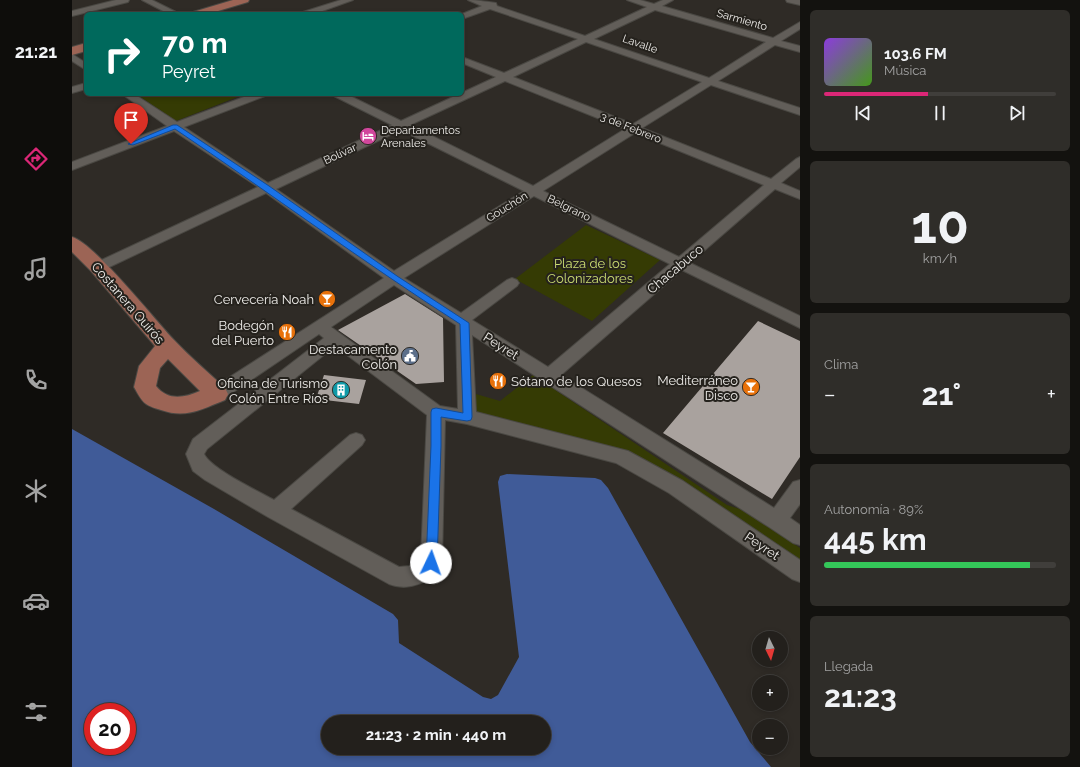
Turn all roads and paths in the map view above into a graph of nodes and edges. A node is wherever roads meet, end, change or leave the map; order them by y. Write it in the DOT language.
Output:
graph roads {
  1 [pos="125,0"];
  2 [pos="146,0"];
  3 [pos="244,0"];
  4 [pos="349,0"];
  5 [pos="472,0"];
  6 [pos="631,0"];
  7 [pos="668,0"];
  8 [pos="790,0"];
  9 [pos="319,2"];
  10 [pos="501,2"];
  11 [pos="800,3"];
  12 [pos="329,6"];
  13 [pos="491,6"];
  14 [pos="654,7"];
  15 [pos="342,11"];
  16 [pos="172,12"];
  17 [pos="204,12"];
  18 [pos="312,12"];
  19 [pos="72,14"];
  20 [pos="464,16"];
  21 [pos="800,24"];
  22 [pos="587,38"];
  23 [pos="774,41"];
  24 [pos="84,48"];
  25 [pos="800,49"];
  26 [pos="72,51"];
  27 [pos="72,57"];
  28 [pos="464,61"];
  29 [pos="84,66"];
  30 [pos="504,77"];
  31 [pos="709,81"];
  32 [pos="84,87"];
  33 [pos="72,90"];
  34 [pos="130,96"];
  35 [pos="256,96"];
  36 [pos="342,96"];
  37 [pos="463,96"];
  38 [pos="464,96"];
  39 [pos="800,112"];
  40 [pos="401,125"];
  41 [pos="175,126"];
  42 [pos="633,129"];
  43 [pos="800,161"];
  44 [pos="72,166"];
  45 [pos="773,185"];
  46 [pos="267,188"];
  47 [pos="534,191"];
  48 [pos="800,196"];
  49 [pos="72,242"];
  50 [pos="681,264"];
  51 [pos="98,267"];
  52 [pos="394,278"];
  53 [pos="512,282"];
  54 [pos="463,322"];
  55 [pos="800,322"];
  56 [pos="320,327"];
  57 [pos="335,338"];
  58 [pos="167,346"];
  59 [pos="549,376"];
  60 [pos="217,394"];
  61 [pos="436,412"];
  62 [pos="467,417"];
  63 [pos="356,440"];
  64 [pos="800,488"];
  65 [pos="275,511"];
  66 [pos="776,521"];
  67 [pos="800,536"];
  68 [pos="800,572"];
  1 -- 19 [label="street"];
  2 -- 16 [label="street"];
  3 -- 17 [label="main road"];
  4 -- 12 [label="street"];
  5 -- 13 [label="street, Lavalle"];
  6 -- 14 [label="street, Sarmiento"];
  7 -- 14 [label="street, Bolívar"];
  8 -- 11 [label="street"];
  9 -- 12 [label="street"];
  10 -- 13 [label="street"];
  12 -- 15 [label="street"];
  12 -- 18 [label="street"];
  13 -- 20 [label="street"];
  13 -- 22 [label="street, Lavalle"];
  14 -- 22 [label="street, Bolívar"];
  14 -- 23 [label="street, Sarmiento"];
  21 -- 23 [label="street, Gouchón"];
  22 -- 30 [label="street, Bolívar"];
  22 -- 31 [label="street, Lavalle"];
  23 -- 25 [label="street, Sarmiento"];
  23 -- 31 [label="street, Gouchón"];
  24 -- 26 [label="main road"];
  27 -- 29 [label="street"];
  28 -- 30 [label="street, 3 de Febrero"];
  30 -- 38 [label="street, Bolívar"];
  30 -- 42 [label="street, 3 de Febrero"];
  31 -- 39 [label="street, Lavalle"];
  31 -- 42 [label="street, Gouchón"];
  32 -- 33 [label="street"];
  34 -- 41 [label="street, Peyret"];
  35 -- 41 [label="street"];
  36 -- 40 [label="street, Belgrano"];
  37 -- 40 [label="street, Bolívar"];
  40 -- 46 [label="street, Bolívar"];
  40 -- 47 [label="street, Belgrano"];
  41 -- 44 [label="street"];
  41 -- 46 [label="street, Peyret"];
  42 -- 45 [label="street, 3 de Febrero"];
  42 -- 47 [label="street, Gouchón"];
  43 -- 45 [label="street, Chacabuco"];
  45 -- 48 [label="street, 3 de Febrero"];
  45 -- 50 [label="street, Chacabuco"];
  46 -- 51 [label="street, Bolívar"];
  46 -- 52 [label="street, Peyret"];
  47 -- 50 [label="street, Belgrano"];
  47 -- 52 [label="street, Gouchón"];
  49 -- 51 [label="main road, Costanera Quirós"];
  50 -- 55 [label="street, Belgrano"];
  50 -- 59 [label="street, Chacabuco"];
  51 -- 58 [label="main road, Costanera Quirós"];
  52 -- 54 [label="street, Peyret"];
  52 -- 56 [label="street, Gouchón"];
  53 -- 54 [label="street"];
  54 -- 59 [label="street, Peyret"];
  54 -- 62 [label="street"];
  56 -- 57 [label="street, Peyret"];
  56 -- 60 [label="street, Gouchón"];
  57 -- 61 [label="street, Peyret"];
  57 -- 65 [label="street"];
  58 -- 60 [label="main road, Costanera Quirós"];
  58 -- 60 [label="main road, Costanera Quirós"];
  59 -- 66 [label="street, Peyret"];
  61 -- 62 [label="street, Peyret"];
  61 -- 65 [label="street"];
  62 -- 68 [label="street, Peyret"];
  63 -- 65 [label="street"];
  64 -- 66 [label="street"];
  66 -- 67 [label="street, Peyret"];
}
